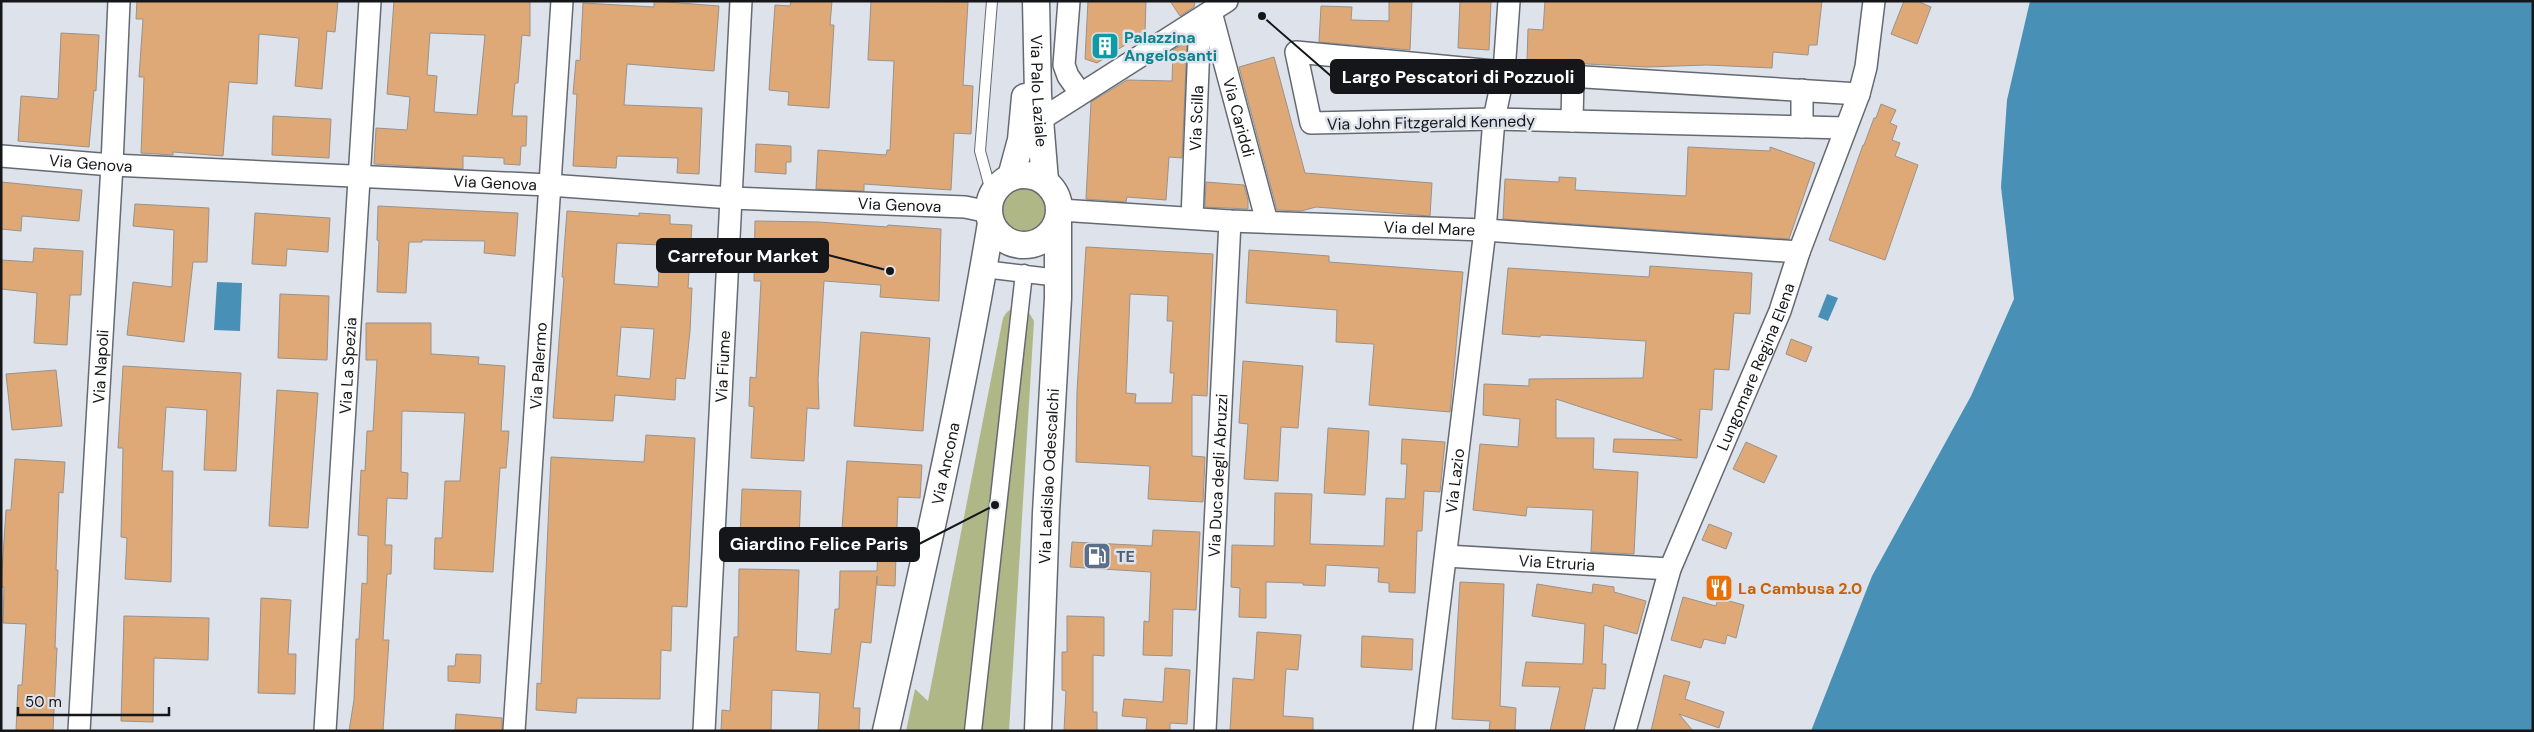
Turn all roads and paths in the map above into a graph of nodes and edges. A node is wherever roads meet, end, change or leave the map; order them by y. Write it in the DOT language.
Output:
graph roads {
  1 [pos="119,1"];
  2 [pos="370,1"];
  3 [pos="562,1"];
  4 [pos="741,1"];
  5 [pos="992,1"];
  6 [pos="1035,1"];
  7 [pos="1069,1"];
  8 [pos="1509,1"];
  9 [pos="1874,1"];
  10 [pos="1212,11"];
  11 [pos="1504,72"];
  12 [pos="1574,76"];
  13 [pos="1802,90"];
  14 [pos="1080,93"];
  15 [pos="1859,94"];
  16 [pos="1494,119"];
  17 [pos="1040,120"];
  18 [pos="1572,121"];
  19 [pos="1802,127"];
  20 [pos="1845,128"];
  21 [pos="1,156"];
  22 [pos="112,165"];
  23 [pos="360,176"];
  24 [pos="1011,177"];
  25 [pos="1045,181"];
  26 [pos="549,185"];
  27 [pos="731,198"];
  28 [pos="991,210"];
  29 [pos="1059,215"];
  30 [pos="1192,218"];
  31 [pos="1230,221"];
  32 [pos="1267,222"];
  33 [pos="1485,230"];
  34 [pos="1799,252"];
  35 [pos="984,269"];
  36 [pos="1024,273"];
  37 [pos="1058,278"];
  38 [pos="1446,556"];
  39 [pos="1670,569"];
  40 [pos="79,731"];
  41 [pos="325,731"];
  42 [pos="514,731"];
  43 [pos="704,731"];
  44 [pos="886,731"];
  45 [pos="973,731"];
  46 [pos="1038,731"];
  47 [pos="1205,731"];
  48 [pos="1424,731"];
  49 [pos="1624,731"];
  1 -- 22 [label="street, Via Napoli"];
  2 -- 23 [label="street, Via La Spezia"];
  3 -- 26 [label="street, Via Palermo"];
  4 -- 27 [label="street, Via Fiume"];
  5 -- 28 [label="lane"];
  6 -- 17 [label="street, Via Palo Laziale"];
  6 -- 24 [label="street, Via Palo Laziale"];
  7 -- 14 [label="street"];
  8 -- 11 [label="street, Via Lazio"];
  9 -- 15 [label="street, Lungomare Regina Elena"];
  10 -- 14 [label="street"];
  10 -- 30 [label="street, Via Scilla"];
  10 -- 32 [label="street, Via Cariddi"];
  11 -- 12 [label="street, Via John Fitzgerald Kennedy"];
  11 -- 16 [label="street, Via Lazio"];
  11 -- 16 [label="street, Via John Fitzgerald Kennedy"];
  12 -- 13 [label="street, Via John Fitzgerald Kennedy"];
  12 -- 18 [label="street"];
  13 -- 15 [label="street, Via John Fitzgerald Kennedy"];
  13 -- 19 [label="street"];
  14 -- 17 [label="street"];
  15 -- 20 [label="street, Lungomare Regina Elena"];
  16 -- 18 [label="street, Via John Fitzgerald Kennedy"];
  16 -- 33 [label="street, Via Lazio"];
  17 -- 25 [label="street, Via Palo Laziale"];
  18 -- 19 [label="street, Via John Fitzgerald Kennedy"];
  19 -- 20 [label="street, Via John Fitzgerald Kennedy"];
  20 -- 34 [label="street, Lungomare Regina Elena"];
  21 -- 22 [label="street, Via Genova"];
  22 -- 23 [label="street, Via Genova"];
  22 -- 40 [label="street, Via Napoli"];
  23 -- 26 [label="street, Via Genova"];
  23 -- 41 [label="street, Via La Spezia"];
  24 -- 25 [label="street"];
  24 -- 28 [label="street"];
  25 -- 29 [label="street"];
  26 -- 27 [label="street, Via Genova"];
  26 -- 42 [label="street, Via Palermo"];
  27 -- 28 [label="street, Via Genova"];
  27 -- 43 [label="street, Via Fiume"];
  28 -- 29 [label="street"];
  28 -- 35 [label="street, Via Ancona"];
  29 -- 30 [label="street, Via del Mare"];
  29 -- 37 [label="street, Via Ladislao Odescalchi"];
  30 -- 31 [label="street, Via del Mare"];
  31 -- 32 [label="street, Via del Mare"];
  31 -- 47 [label="street, Via Duca degli Abruzzi"];
  32 -- 33 [label="street, Via del Mare"];
  33 -- 34 [label="street, Via del Mare"];
  33 -- 38 [label="street, Via Lazio"];
  34 -- 39 [label="street, Lungomare Regina Elena"];
  35 -- 36 [label="street"];
  35 -- 44 [label="street, Via Ancona"];
  36 -- 37 [label="street"];
  36 -- 45 [label="street"];
  37 -- 46 [label="street, Via Ladislao Odescalchi"];
  38 -- 39 [label="street, Via Etruria"];
  38 -- 48 [label="street, Via Lazio"];
  39 -- 49 [label="street, Lungomare Regina Elena"];
}
